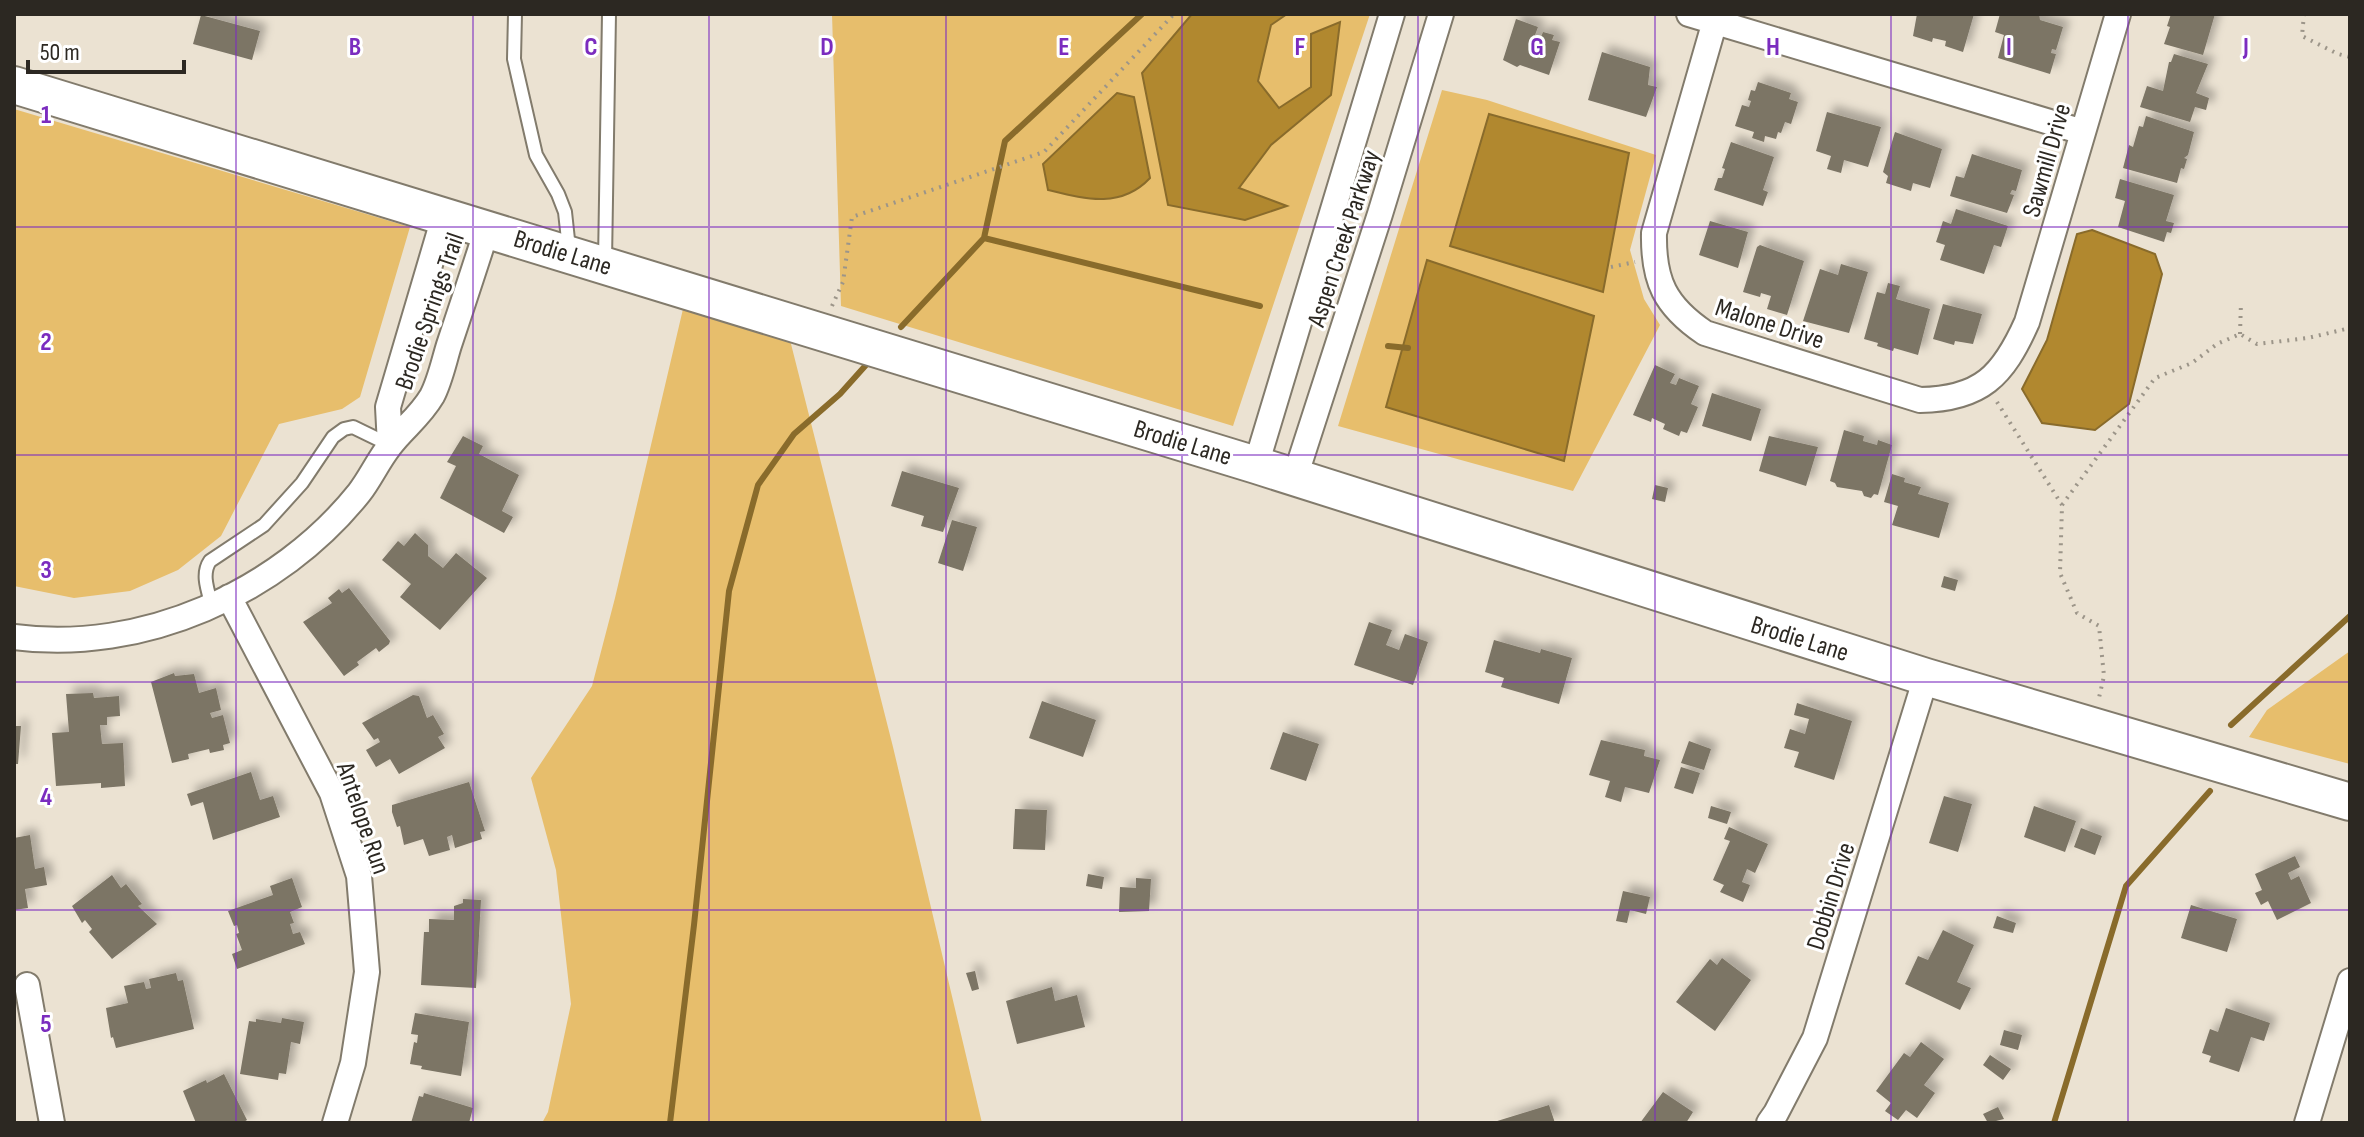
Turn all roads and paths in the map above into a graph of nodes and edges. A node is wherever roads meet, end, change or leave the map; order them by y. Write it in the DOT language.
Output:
graph roads {
  1 [pos="515,14"];
  2 [pos="609,14"];
  3 [pos="1174,14"];
  4 [pos="1392,14"];
  5 [pos="1441,14"];
  6 [pos="1689,14"];
  7 [pos="2118,14"];
  8 [pos="2304,14"];
  9 [pos="1716,18"];
  10 [pos="2350,57"];
  11 [pos="14,85"];
  12 [pos="2083,132"];
  13 [pos="444,217"];
  14 [pos="487,229"];
  15 [pos="570,254"];
  16 [pos="1635,262"];
  17 [pos="605,264"];
  18 [pos="1611,267"];
  19 [pos="2241,302"];
  20 [pos="830,312"];
  21 [pos="2027,322"];
  22 [pos="2350,328"];
  23 [pos="2240,334"];
  24 [pos="1995,398"];
  25 [pos="390,445"];
  26 [pos="1256,465"];
  27 [pos="1295,477"];
  28 [pos="2062,505"];
  29 [pos="220,601"];
  30 [pos="14,637"];
  31 [pos="1926,677"];
  32 [pos="2097,704"];
  33 [pos="2350,802"];
  34 [pos="2350,981"];
  35 [pos="27,985"];
  36 [pos="52,1123"];
  37 [pos="335,1123"];
  38 [pos="1769,1123"];
  39 [pos="2307,1123"];
  1 -- 15 [label="lane"];
  2 -- 17 [label="lane"];
  3 -- 20 [label="path"];
  4 -- 26 [label="street, Aspen Creek Parkway"];
  5 -- 27 [label="street, Aspen Creek Parkway"];
  6 -- 9 [label="street"];
  7 -- 12 [label="street, Sawmill Drive"];
  8 -- 10 [label="path"];
  9 -- 12 [label="street"];
  9 -- 21 [label="street, Malone Drive"];
  11 -- 13 [label="main road, Brodie Lane"];
  12 -- 21 [label="street, Sawmill Drive"];
  13 -- 14 [label="main road, Brodie Lane"];
  13 -- 25 [label="street, Brodie Springs Trail"];
  14 -- 15 [label="main road, Brodie Lane"];
  14 -- 25 [label="street, Brodie Springs Trail"];
  15 -- 17 [label="main road, Brodie Lane"];
  16 -- 18 [label="path"];
  17 -- 26 [label="main road, Brodie Lane"];
  19 -- 23 [label="path"];
  22 -- 23 [label="path"];
  23 -- 28 [label="path"];
  24 -- 28 [label="path"];
  25 -- 29 [label="street, Brodie Springs Trail"];
  25 -- 29 [label="lane"];
  26 -- 27 [label="main road, Brodie Lane"];
  27 -- 31 [label="main road, Brodie Lane"];
  28 -- 32 [label="path"];
  29 -- 30 [label="street, Brodie Springs Trail"];
  29 -- 37 [label="street, Antelope Run"];
  31 -- 33 [label="main road, Brodie Lane"];
  31 -- 38 [label="street, Dobbin Drive"];
  34 -- 39 [label="street"];
  35 -- 36 [label="street"];
}
